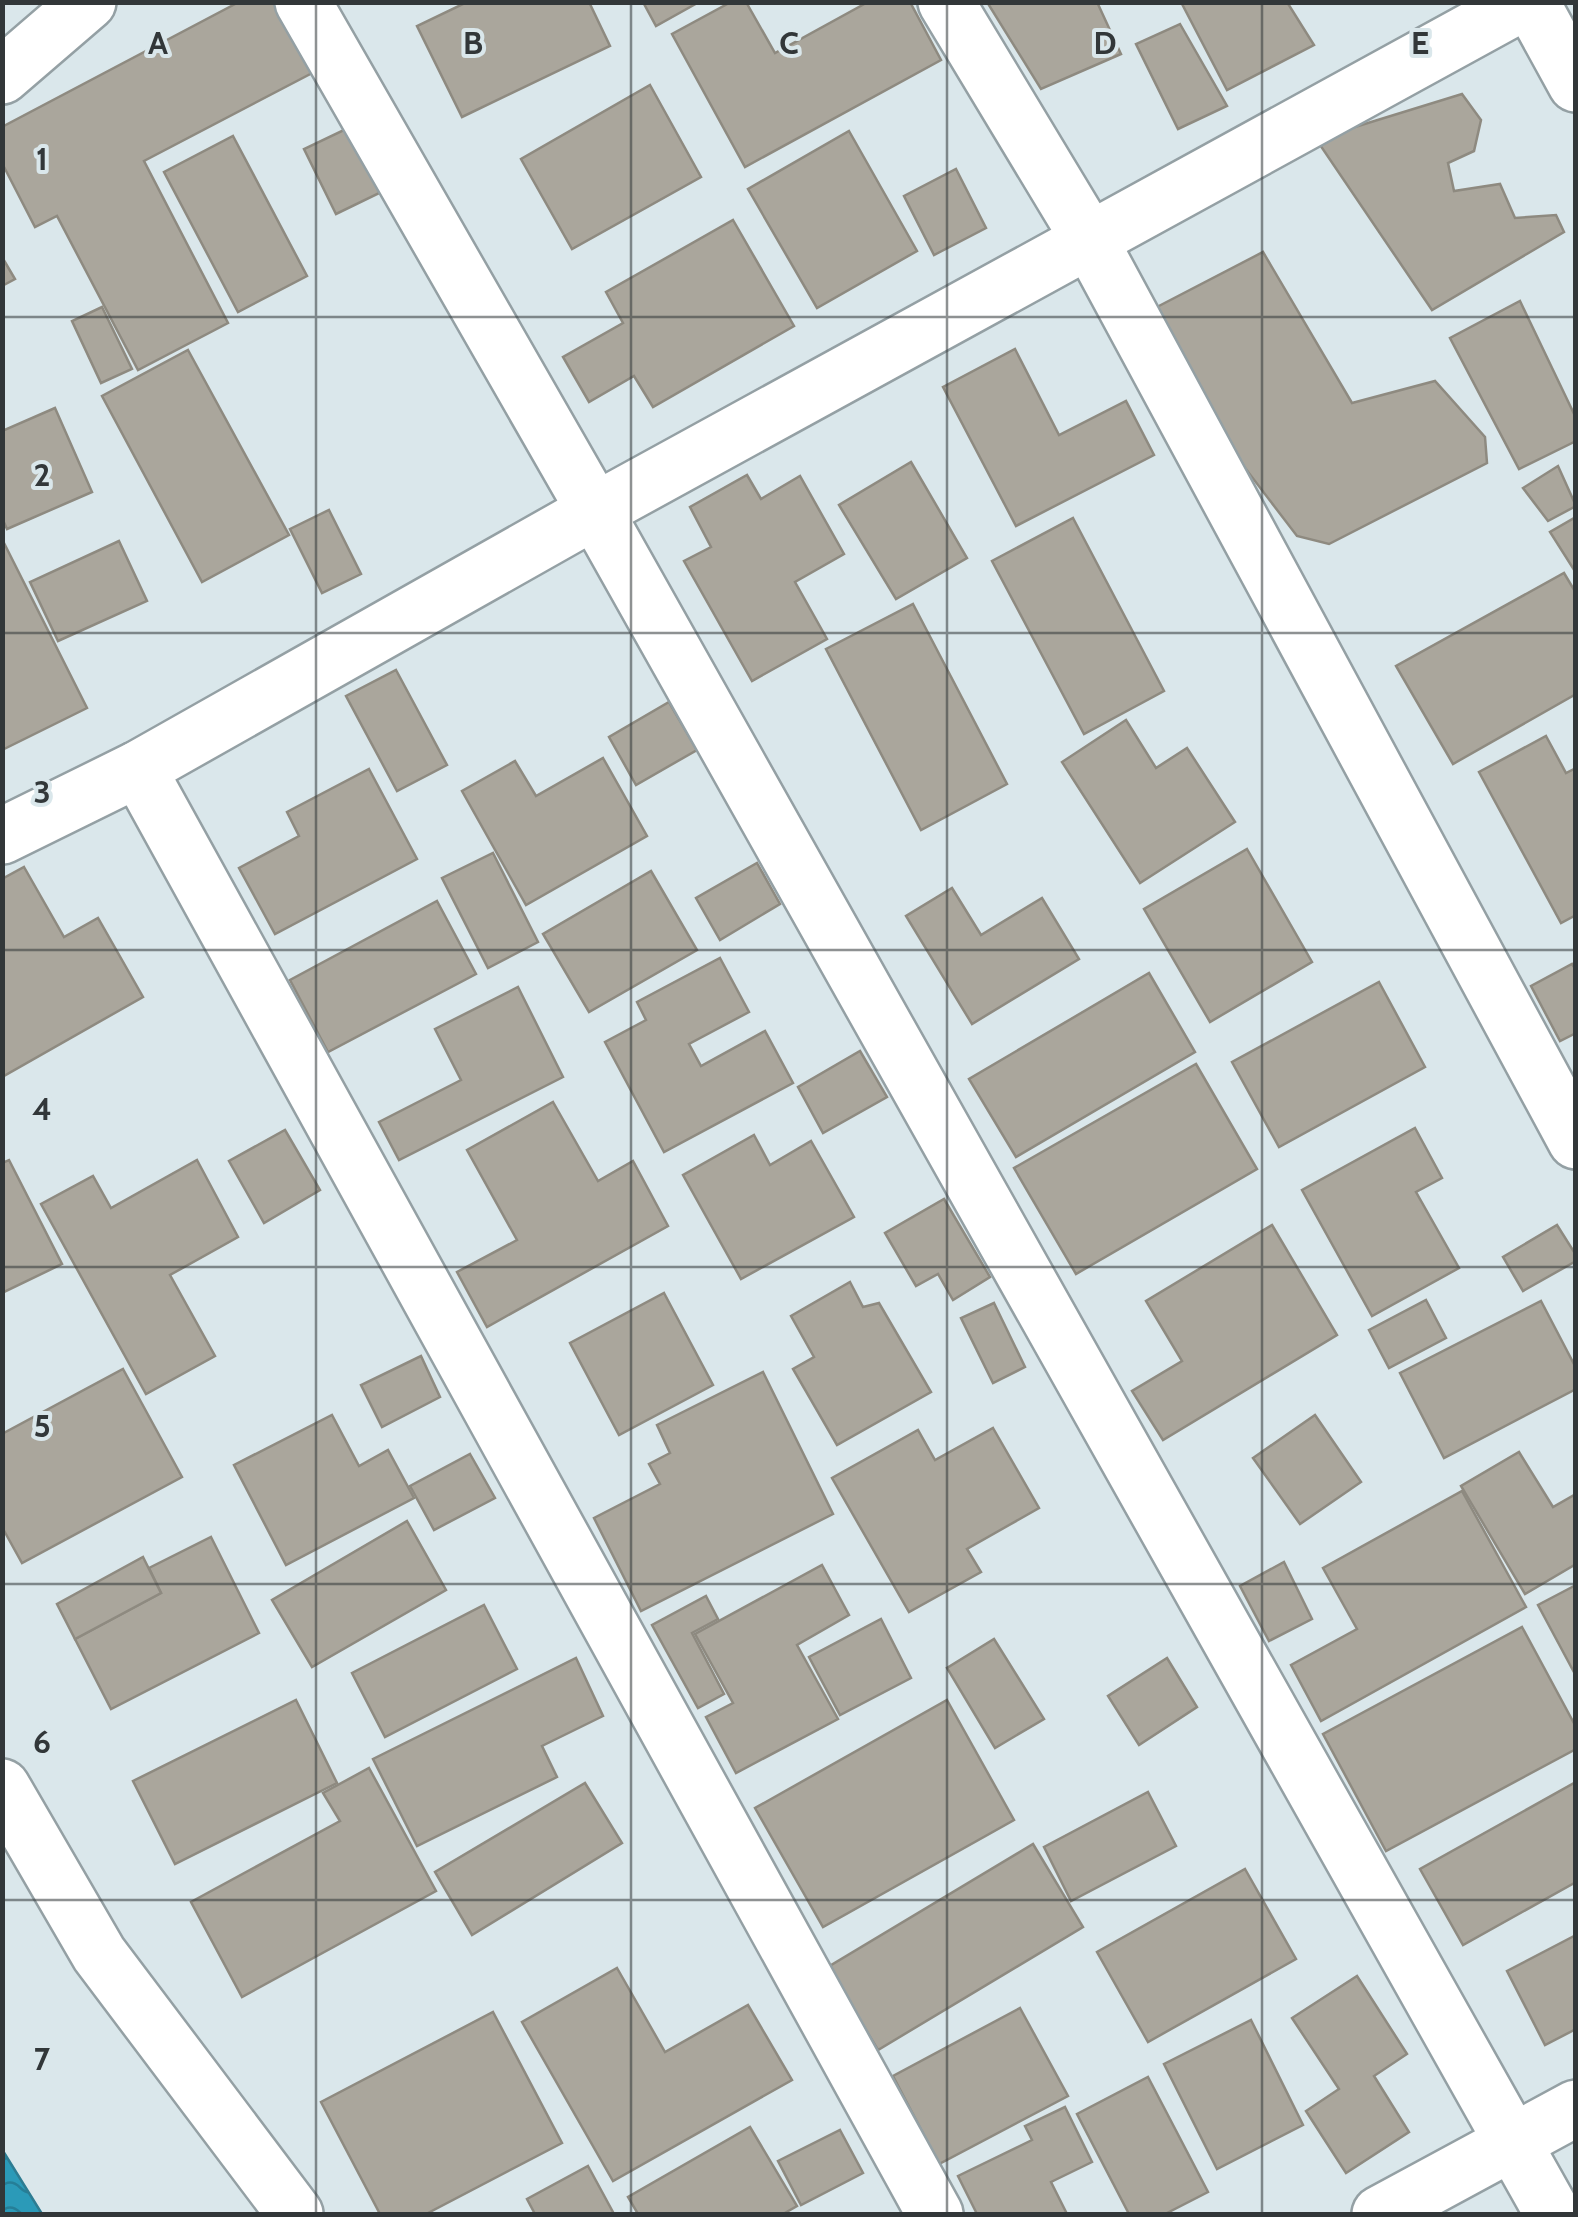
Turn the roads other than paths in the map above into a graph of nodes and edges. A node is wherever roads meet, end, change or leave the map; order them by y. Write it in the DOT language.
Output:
graph roads {
  1 [pos="88,2"];
  2 [pos="303,2"];
  3 [pos="946,2"];
  4 [pos="1528,2"];
  5 [pos="2,76"];
  6 [pos="1576,84"];
  7 [pos="1089,239"];
  8 [pos="595,511"];
  9 [pos="138,769"];
  10 [pos="2,836"];
  11 [pos="1576,1141"];
  12 [pos="2,1788"];
  13 [pos="1576,2108"];
  14 [pos="1514,2142"];
  15 [pos="296,2214"];
  16 [pos="935,2214"];
  17 [pos="1380,2214"];
  18 [pos="1553,2214"];
  1 -- 5 [label="street"];
  2 -- 8 [label="street"];
  3 -- 7 [label="street"];
  4 -- 6 [label="street"];
  4 -- 7 [label="street"];
  7 -- 8 [label="street"];
  7 -- 11 [label="street"];
  8 -- 9 [label="street"];
  8 -- 14 [label="street"];
  9 -- 10 [label="street"];
  9 -- 16 [label="street"];
  12 -- 15 [label="street"];
  13 -- 14 [label="street"];
  14 -- 17 [label="street"];
  14 -- 18 [label="street"];
}
